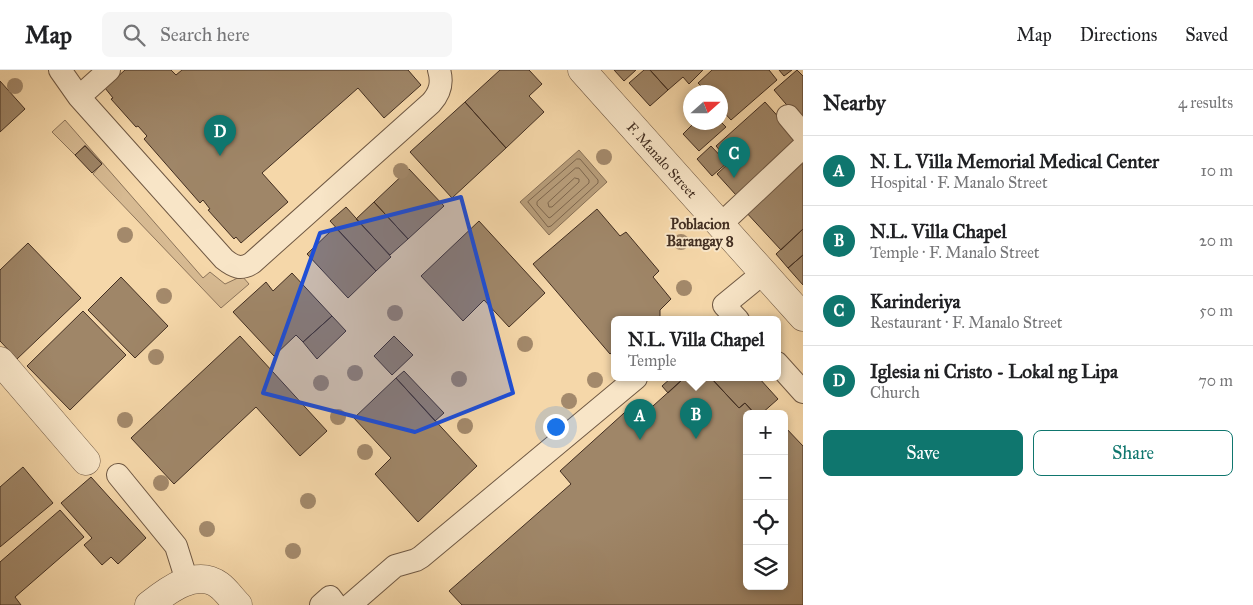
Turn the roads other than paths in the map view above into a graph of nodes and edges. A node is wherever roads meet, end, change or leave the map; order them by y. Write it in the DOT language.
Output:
graph roads {
  1 [pos="60,70"];
  2 [pos="109,70"];
  3 [pos="439,70"];
  4 [pos="582,70"];
  5 [pos="79,97"];
  6 [pos="788,116"];
  7 [pos="803,134"];
  8 [pos="803,147"];
  9 [pos="720,224"];
  10 [pos="763,273"];
  11 [pos="731,313"];
  12 [pos="803,317"];
  13 [pos="0,361"];
  14 [pos="781,367"];
  15 [pos="632,381"];
  16 [pos="803,392"];
  17 [pos="86,461"];
  18 [pos="118,475"];
  19 [pos="186,581"];
  20 [pos="376,595"];
  21 [pos="334,603"];
  22 [pos="149,605"];
  23 [pos="238,605"];
  1 -- 5 [label="lane"];
  2 -- 5 [label="lane"];
  3 -- 5 [label="lane"];
  4 -- 9 [label="street, F. Manalo Street"];
  6 -- 7 [label="lane"];
  8 -- 9 [label="lane"];
  9 -- 10 [label="street, F. Manalo Street"];
  10 -- 11 [label="lane"];
  10 -- 12 [label="street, F. Manalo Street"];
  13 -- 17 [label="street"];
  14 -- 16 [label="lane"];
  15 -- 20 [label="lane"];
  18 -- 19 [label="lane"];
  19 -- 22 [label="street"];
  19 -- 23 [label="street"];
  20 -- 21 [label="lane"];
}
